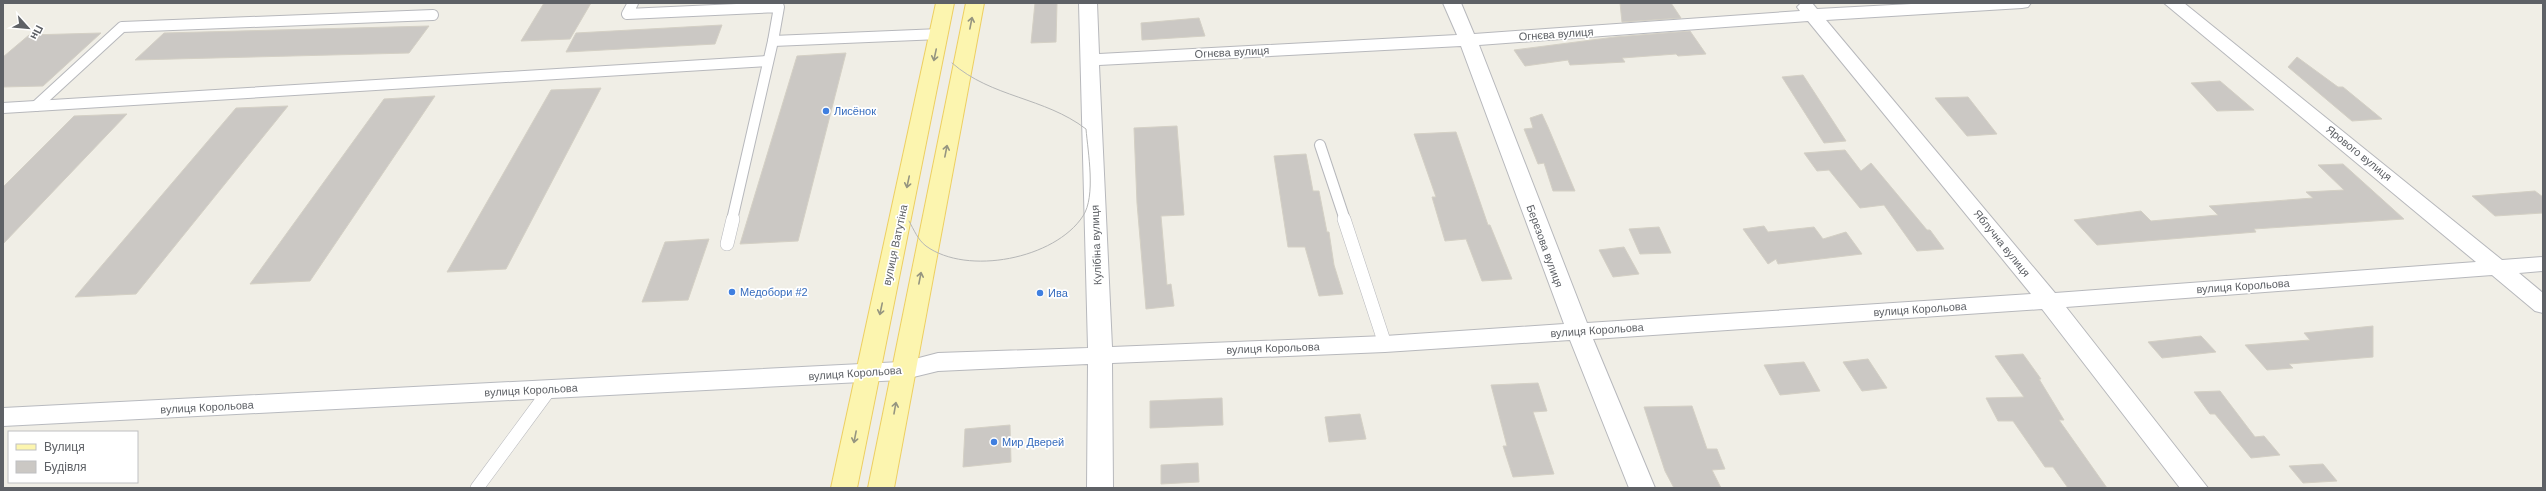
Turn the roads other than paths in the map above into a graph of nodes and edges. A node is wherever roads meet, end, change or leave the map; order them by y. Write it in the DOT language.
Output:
graph roads {
  1 [pos="633,3"];
  2 [pos="945,3"];
  3 [pos="975,3"];
  4 [pos="1088,3"];
  5 [pos="1452,3"];
  6 [pos="2020,3"];
  7 [pos="2173,3"];
  8 [pos="1808,9"];
  9 [pos="433,15"];
  10 [pos="940,34"];
  11 [pos="1468,40"];
  12 [pos="773,41"];
  13 [pos="1090,60"];
  14 [pos="768,61"];
  15 [pos="36,106"];
  16 [pos="3,108"];
  17 [pos="1320,145"];
  18 [pos="727,244"];
  19 [pos="2543,264"];
  20 [pos="2498,267"];
  21 [pos="2048,301"];
  22 [pos="2543,305"];
  23 [pos="1578,331"];
  24 [pos="1385,344"];
  25 [pos="1100,354"];
  26 [pos="902,371"];
  27 [pos="867,373"];
  28 [pos="550,389"];
  29 [pos="3,417"];
  30 [pos="477,488"];
  31 [pos="844,488"];
  32 [pos="880,488"];
  33 [pos="1100,488"];
  34 [pos="1642,488"];
  35 [pos="2195,488"];
  1 -- 12 [label="lane"];
  2 -- 10 [label="main road, вулиця Ватутіна"];
  26 -- 3 [label="main road, one-way"];
  4 -- 13 [label="street, Кулібіна вулиця"];
  5 -- 11 [label="street, Березова вулиця"];
  6 -- 8 [label="street, Огнєва вулиця"];
  7 -- 20 [label="street, Ярового вулиця"];
  8 -- 11 [label="street, Огнєва вулиця"];
  8 -- 21 [label="street, Яблучна вулиця"];
  9 -- 15 [label="lane"];
  10 -- 12 [label="lane"];
  10 -- 27 [label="main road, вулиця Ватутіна, one-way"];
  11 -- 13 [label="street, Огнєва вулиця"];
  11 -- 23 [label="street, Березова вулиця"];
  12 -- 14 [label="lane"];
  13 -- 25 [label="street, Кулібіна вулиця"];
  14 -- 15 [label="lane"];
  14 -- 18 [label="lane"];
  15 -- 16 [label="lane"];
  17 -- 24 [label="lane"];
  19 -- 20 [label="street, вулиця Корольова"];
  20 -- 21 [label="street, вулиця Корольова"];
  20 -- 22 [label="street, Ярового вулиця"];
  21 -- 23 [label="street, вулиця Корольова"];
  21 -- 35 [label="street, Яблучна вулиця"];
  23 -- 24 [label="street, вулиця Корольова"];
  23 -- 34 [label="street, Березова вулиця"];
  24 -- 25 [label="street, вулиця Корольова"];
  25 -- 26 [label="street, вулиця Корольова"];
  25 -- 33 [label="street, Кулібіна вулиця"];
  26 -- 27 [label="street, вулиця Корольова"];
  32 -- 26 [label="main road, one-way"];
  27 -- 28 [label="street, вулиця Корольова"];
  27 -- 31 [label="main road, вулиця Ватутіна, one-way"];
  28 -- 29 [label="street, вулиця Корольова"];
  28 -- 30 [label="lane"];
}
